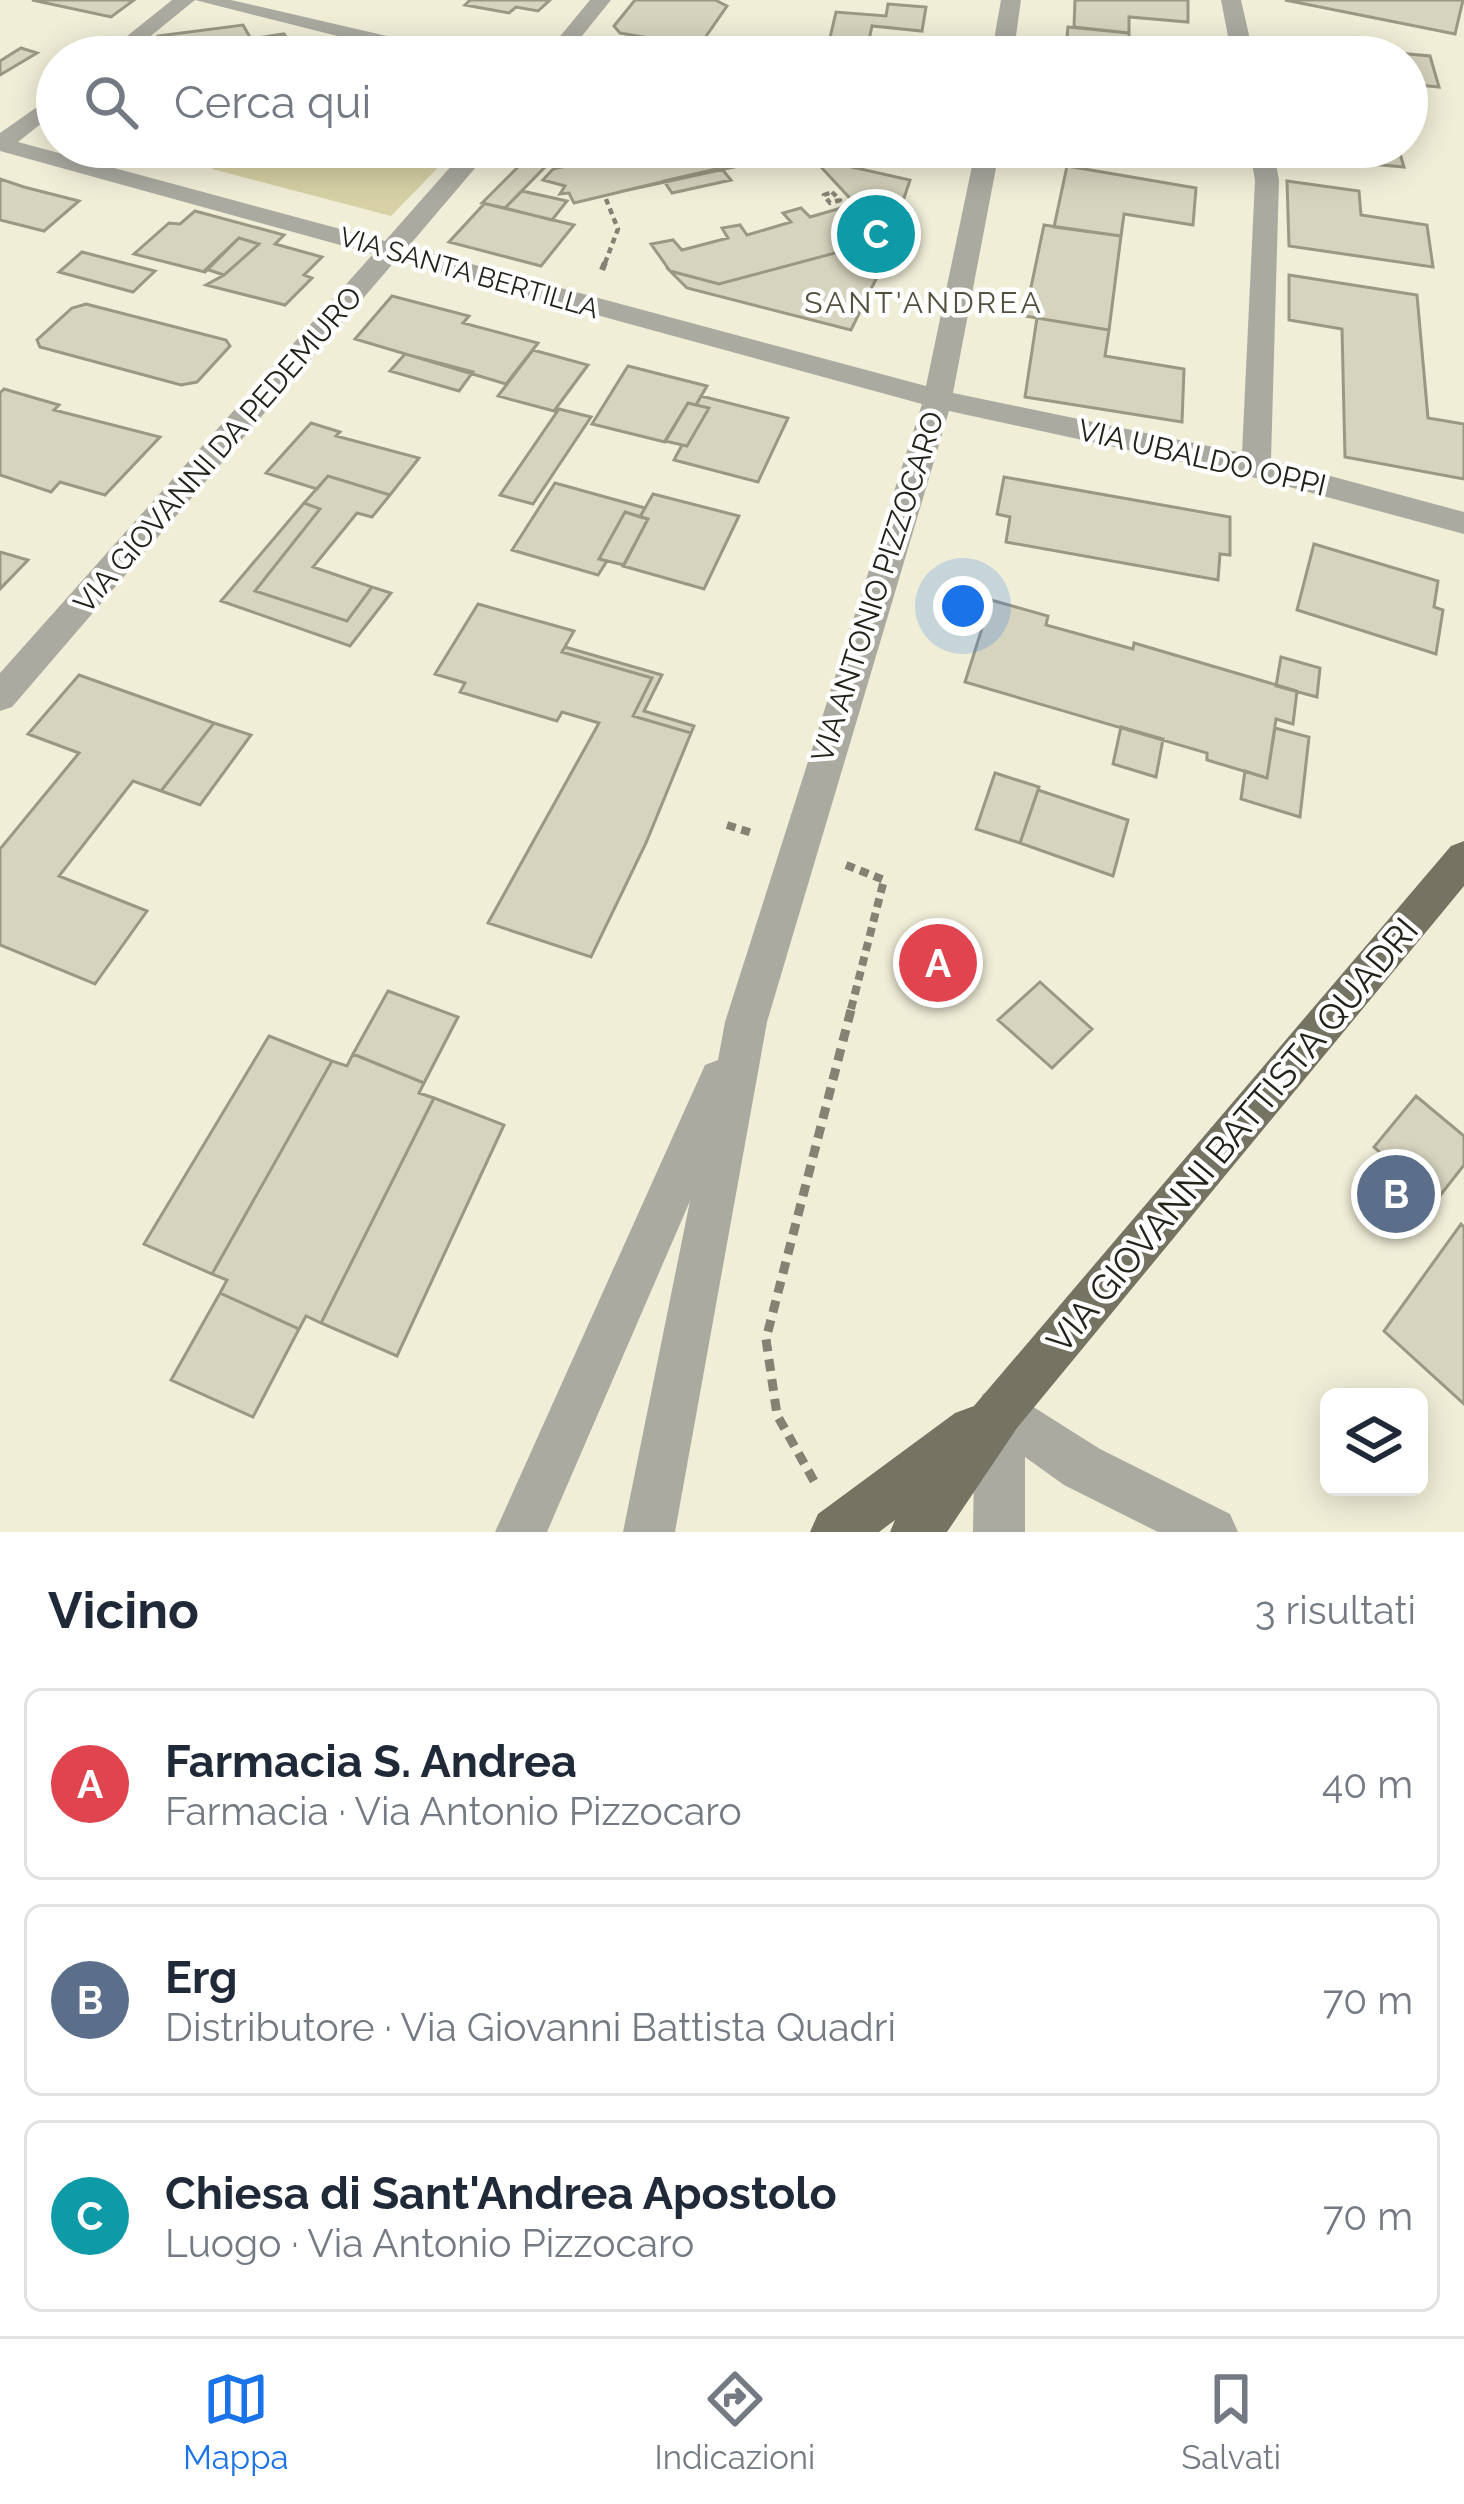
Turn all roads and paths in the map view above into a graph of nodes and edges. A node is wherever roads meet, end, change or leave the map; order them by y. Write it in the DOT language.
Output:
graph roads {
  1 [pos="184,0"];
  2 [pos="205,0"];
  3 [pos="601,0"];
  4 [pos="1011,0"];
  5 [pos="1231,0"];
  6 [pos="139,36"];
  7 [pos="358,36"];
  8 [pos="571,36"];
  9 [pos="1005,36"];
  10 [pos="1239,36"];
  11 [pos="36,116"];
  12 [pos="0,144"];
  13 [pos="36,154"];
  14 [pos="88,168"];
  15 [pos="463,168"];
  16 [pos="984,168"];
  17 [pos="1265,168"];
  18 [pos="607,199"];
  19 [pos="618,229"];
  20 [pos="394,251"];
  21 [pos="938,399"];
  22 [pos="1256,467"];
  23 [pos="1464,523"];
  24 [pos="0,697"];
  25 [pos="727,825"];
  26 [pos="797,846"];
  27 [pos="1464,859"];
  28 [pos="746,1022"];
  29 [pos="1000,1411"];
  30 [pos="840,1529"];
  31 [pos="521,1532"];
  32 [pos="649,1532"];
  33 [pos="916,1532"];
  34 [pos="999,1532"];
  35 [pos="1212,1532"];
  1 -- 6 [label="street"];
  2 -- 7 [label="street"];
  3 -- 8 [label="street"];
  4 -- 9 [label="street"];
  5 -- 10 [label="street"];
  11 -- 12 [label="street"];
  12 -- 13 [label="street, VIA SANTA BERTILLA"];
  14 -- 20 [label="street, VIA SANTA BERTILLA"];
  15 -- 20 [label="street, VIA GIOVANNI DA PEDEMURO"];
  16 -- 21 [label="street, VIA ANTONIO PIZZOCARO"];
  17 -- 22 [label="street"];
  18 -- 19 [label="path"];
  20 -- 21 [label="street, VIA SANTA BERTILLA"];
  20 -- 24 [label="street, VIA GIOVANNI DA PEDEMURO"];
  21 -- 22 [label="street, VIA UBALDO OPPI"];
  21 -- 26 [label="street, VIA ANTONIO PIZZOCARO"];
  22 -- 23 [label="street, VIA UBALDO OPPI"];
  25 -- 26 [label="path"];
  26 -- 28 [label="street, VIA ANTONIO PIZZOCARO"];
  26 -- 30 [label="path"];
  27 -- 29 [label="main road, VIA GIOVANNI BATTISTA QUADRI"];
  28 -- 31 [label="street, VIA ANTONIO PIZZOCARO"];
  28 -- 32 [label="street, VIA ANTONIO PIZZOCARO"];
  29 -- 30 [label="main road, VIA GIOVANNI BATTISTA QUADRI"];
  29 -- 33 [label="main road, VIA GIOVANNI BATTISTA QUADRI"];
  29 -- 34 [label="street"];
  29 -- 35 [label="street"];
}
